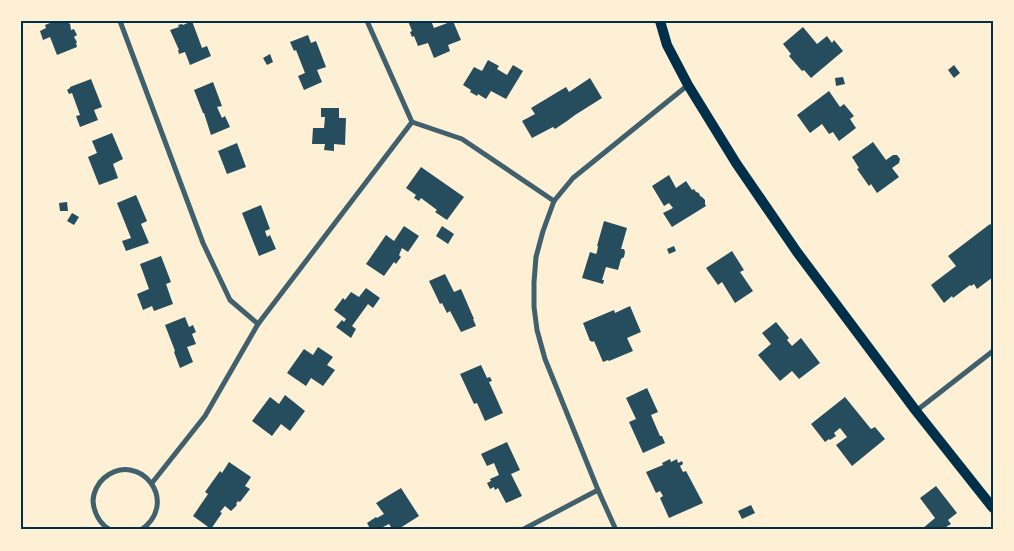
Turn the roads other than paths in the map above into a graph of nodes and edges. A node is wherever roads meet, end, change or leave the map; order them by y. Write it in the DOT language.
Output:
graph roads {
  1 [pos="120,21"];
  2 [pos="367,21"];
  3 [pos="660,21"];
  4 [pos="688,85"];
  5 [pos="412,122"];
  6 [pos="554,202"];
  7 [pos="258,324"];
  8 [pos="993,351"];
  9 [pos="916,411"];
  10 [pos="152,483"];
  11 [pos="598,490"];
  12 [pos="993,508"];
  13 [pos="110,530"];
  14 [pos="141,530"];
  15 [pos="522,530"];
  16 [pos="616,530"];
  1 -- 7 [label="street"];
  2 -- 5 [label="street"];
  3 -- 4 [label="main road"];
  4 -- 6 [label="street"];
  4 -- 9 [label="main road"];
  5 -- 6 [label="street"];
  5 -- 7 [label="street"];
  6 -- 11 [label="street"];
  7 -- 10 [label="street"];
  8 -- 9 [label="street"];
  9 -- 12 [label="main road"];
  10 -- 13 [label="street"];
  10 -- 14 [label="street"];
  11 -- 15 [label="street"];
  11 -- 16 [label="street"];
}
